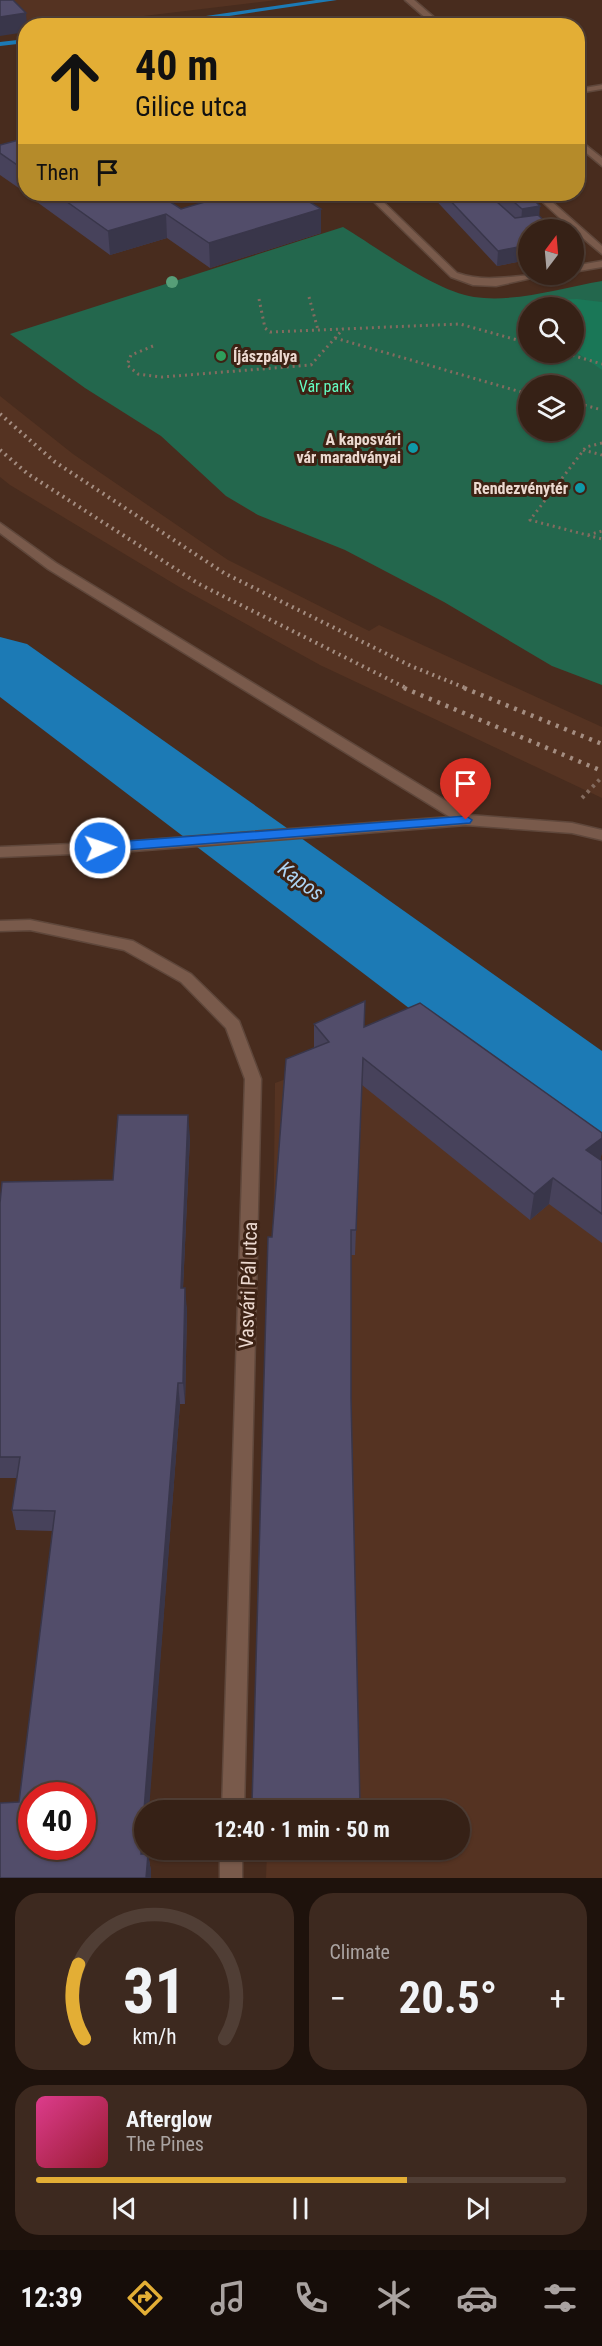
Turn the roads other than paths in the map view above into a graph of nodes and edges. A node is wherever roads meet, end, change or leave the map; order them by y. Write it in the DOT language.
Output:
graph roads {
  1 [pos="409,0"];
  2 [pos="430,18"];
  3 [pos="602,87"];
  4 [pos="585,90"];
  5 [pos="585,148"];
  6 [pos="602,163"];
  7 [pos="377,201"];
  8 [pos="546,201"];
  9 [pos="565,219"];
  10 [pos="584,236"];
  11 [pos="602,251"];
  12 [pos="602,264"];
  13 [pos="584,267"];
  14 [pos="518,280"];
  15 [pos="0,527"];
  16 [pos="466,820"];
  17 [pos="602,835"];
  18 [pos="0,852"];
  19 [pos="0,926"];
  20 [pos="233,1800"];
  21 [pos="231,1860"];
  22 [pos="231,1878"];
  1 -- 2 [label="street"];
  3 -- 4 [label="street"];
  5 -- 6 [label="street"];
  7 -- 14 [label="street"];
  8 -- 9 [label="street"];
  10 -- 11 [label="street"];
  12 -- 13 [label="street"];
  15 -- 16 [label="street"];
  16 -- 17 [label="street"];
  16 -- 18 [label="street"];
  19 -- 20 [label="street, Vasvári Pál utca"];
  21 -- 22 [label="street"];
}
